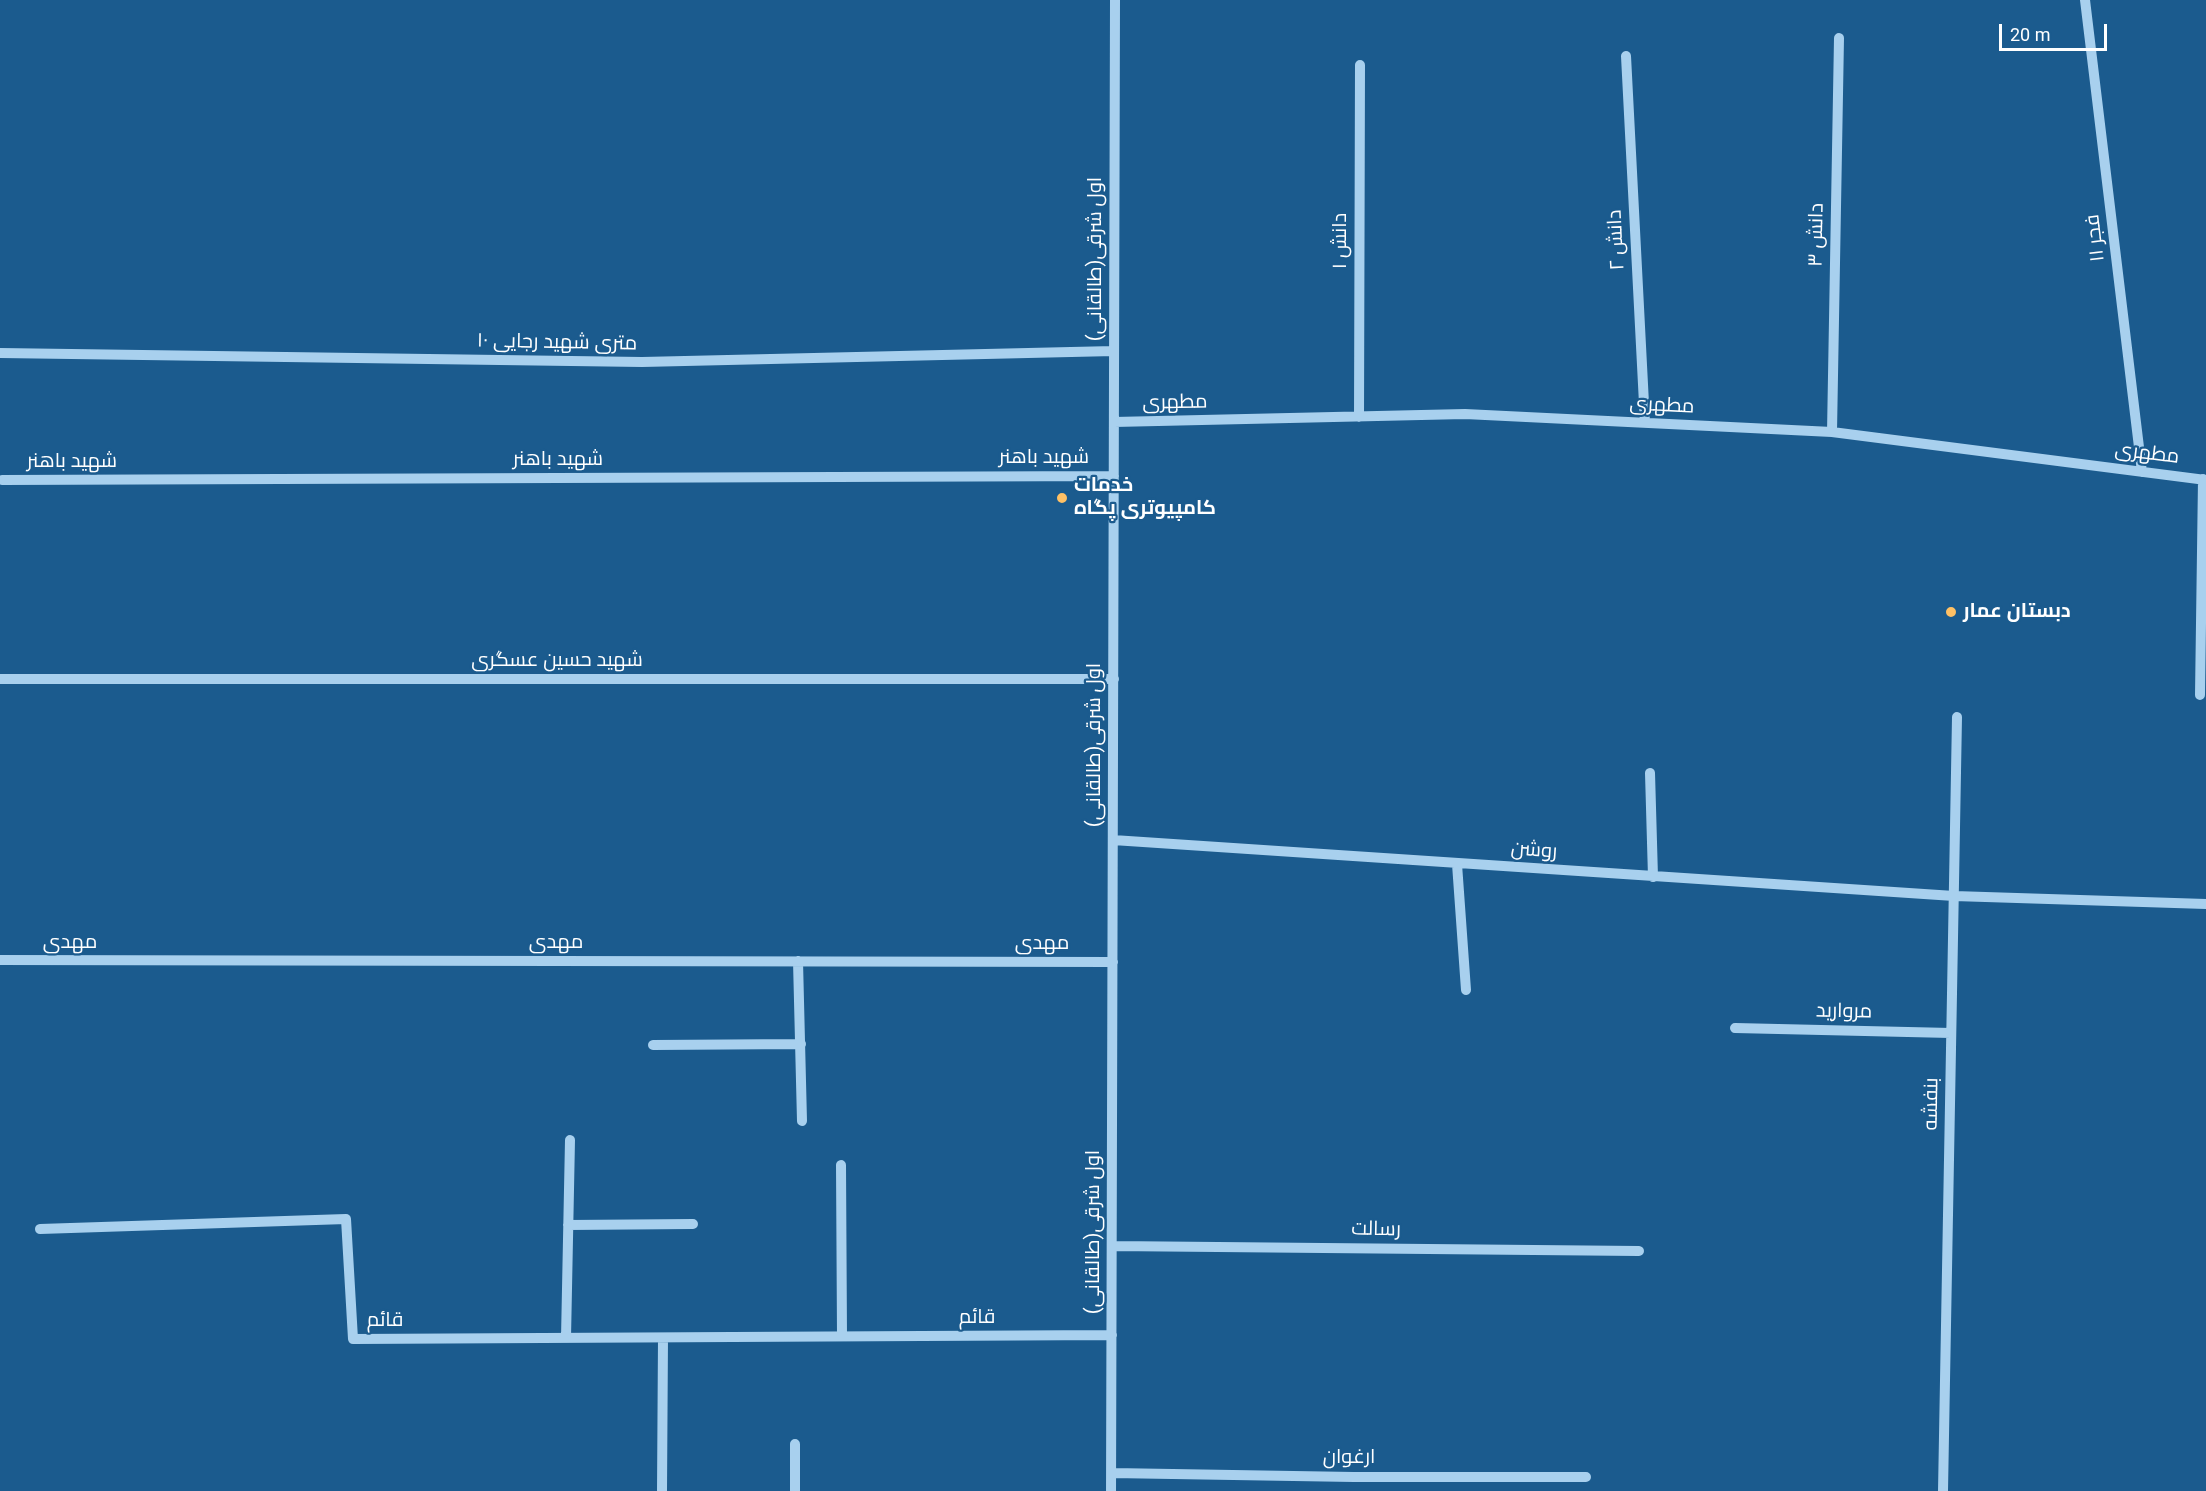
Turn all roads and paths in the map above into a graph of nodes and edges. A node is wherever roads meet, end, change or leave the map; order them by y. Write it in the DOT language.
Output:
graph roads {
  1 [pos="1115,0"];
  2 [pos="2085,0"];
  3 [pos="1839,38"];
  4 [pos="1626,56"];
  5 [pos="1359,65"];
  6 [pos="1114,351"];
  7 [pos="0,353"];
  8 [pos="1359,417"];
  9 [pos="1114,422"];
  10 [pos="1645,423"];
  11 [pos="1832,432"];
  12 [pos="2142,472"];
  13 [pos="1114,476"];
  14 [pos="2204,479"];
  15 [pos="2,480"];
  16 [pos="0,679"];
  17 [pos="1113,679"];
  18 [pos="2200,695"];
  19 [pos="1957,717"];
  20 [pos="1650,773"];
  21 [pos="1113,840"];
  22 [pos="1457,864"];
  23 [pos="1653,877"];
  24 [pos="1954,896"];
  25 [pos="2206,904"];
  26 [pos="0,960"];
  27 [pos="798,961"];
  28 [pos="1113,962"];
  29 [pos="1466,990"];
  30 [pos="1735,1028"];
  31 [pos="1951,1033"];
  32 [pos="801,1044"];
  33 [pos="653,1045"];
  34 [pos="802,1121"];
  35 [pos="570,1140"];
  36 [pos="842,1165"];
  37 [pos="693,1224"];
  38 [pos="568,1225"];
  39 [pos="40,1229"];
  40 [pos="1112,1246"];
  41 [pos="1639,1251"];
  42 [pos="1112,1335"];
  43 [pos="842,1336"];
  44 [pos="566,1338"];
  45 [pos="663,1338"];
  46 [pos="795,1444"];
  47 [pos="1112,1473"];
  48 [pos="1586,1477"];
  49 [pos="662,1491"];
  50 [pos="795,1491"];
  51 [pos="1112,1491"];
  52 [pos="1943,1491"];
  1 -- 6 [label="street, اول شرقی(طالقانی)"];
  2 -- 12 [label="street, فجر ۱۱"];
  3 -- 11 [label="street, دانش ۳"];
  4 -- 10 [label="street, دانش ۲"];
  5 -- 8 [label="street, دانش ۱"];
  6 -- 7 [label="street, ۱۰ متری شهید رجایی"];
  6 -- 9 [label="street, اول شرقی(طالقانی)"];
  8 -- 9 [label="street, مطهری"];
  8 -- 10 [label="street, مطهری"];
  9 -- 13 [label="street, اول شرقی(طالقانی)"];
  10 -- 11 [label="street, مطهری"];
  11 -- 12 [label="street, مطهری"];
  12 -- 14 [label="street, مطهری"];
  13 -- 15 [label="street, شهید باهنر"];
  13 -- 17 [label="street, اول شرقی(طالقانی)"];
  14 -- 18 [label="street"];
  16 -- 17 [label="street, شهید حسین عسگری"];
  17 -- 21 [label="street, اول شرقی(طالقانی)"];
  19 -- 24 [label="street, بنفشه"];
  20 -- 23 [label="street"];
  21 -- 22 [label="street, روشن"];
  21 -- 28 [label="street, اول شرقی(طالقانی)"];
  22 -- 23 [label="street, روشن"];
  22 -- 29 [label="street"];
  23 -- 24 [label="street, روشن"];
  24 -- 25 [label="street"];
  24 -- 31 [label="street, بنفشه"];
  26 -- 27 [label="street, مهدی"];
  27 -- 28 [label="street, مهدی"];
  27 -- 32 [label="street"];
  28 -- 40 [label="street, اول شرقی(طالقانی)"];
  30 -- 31 [label="street, مروارید"];
  31 -- 52 [label="street, بنفشه"];
  32 -- 33 [label="street"];
  32 -- 34 [label="street"];
  35 -- 38 [label="street"];
  36 -- 43 [label="street"];
  37 -- 38 [label="street"];
  38 -- 44 [label="street"];
  39 -- 44 [label="street, قائم"];
  40 -- 41 [label="street, رسالت"];
  40 -- 42 [label="street, اول شرقی(طالقانی)"];
  42 -- 43 [label="street, قائم"];
  42 -- 47 [label="street, اول شرقی(طالقانی)"];
  43 -- 45 [label="street, قائم"];
  44 -- 45 [label="street, قائم"];
  45 -- 49 [label="street"];
  46 -- 50 [label="street"];
  47 -- 48 [label="street, ارغوان"];
  47 -- 51 [label="street, اول شرقی(طالقانی)"];
}
